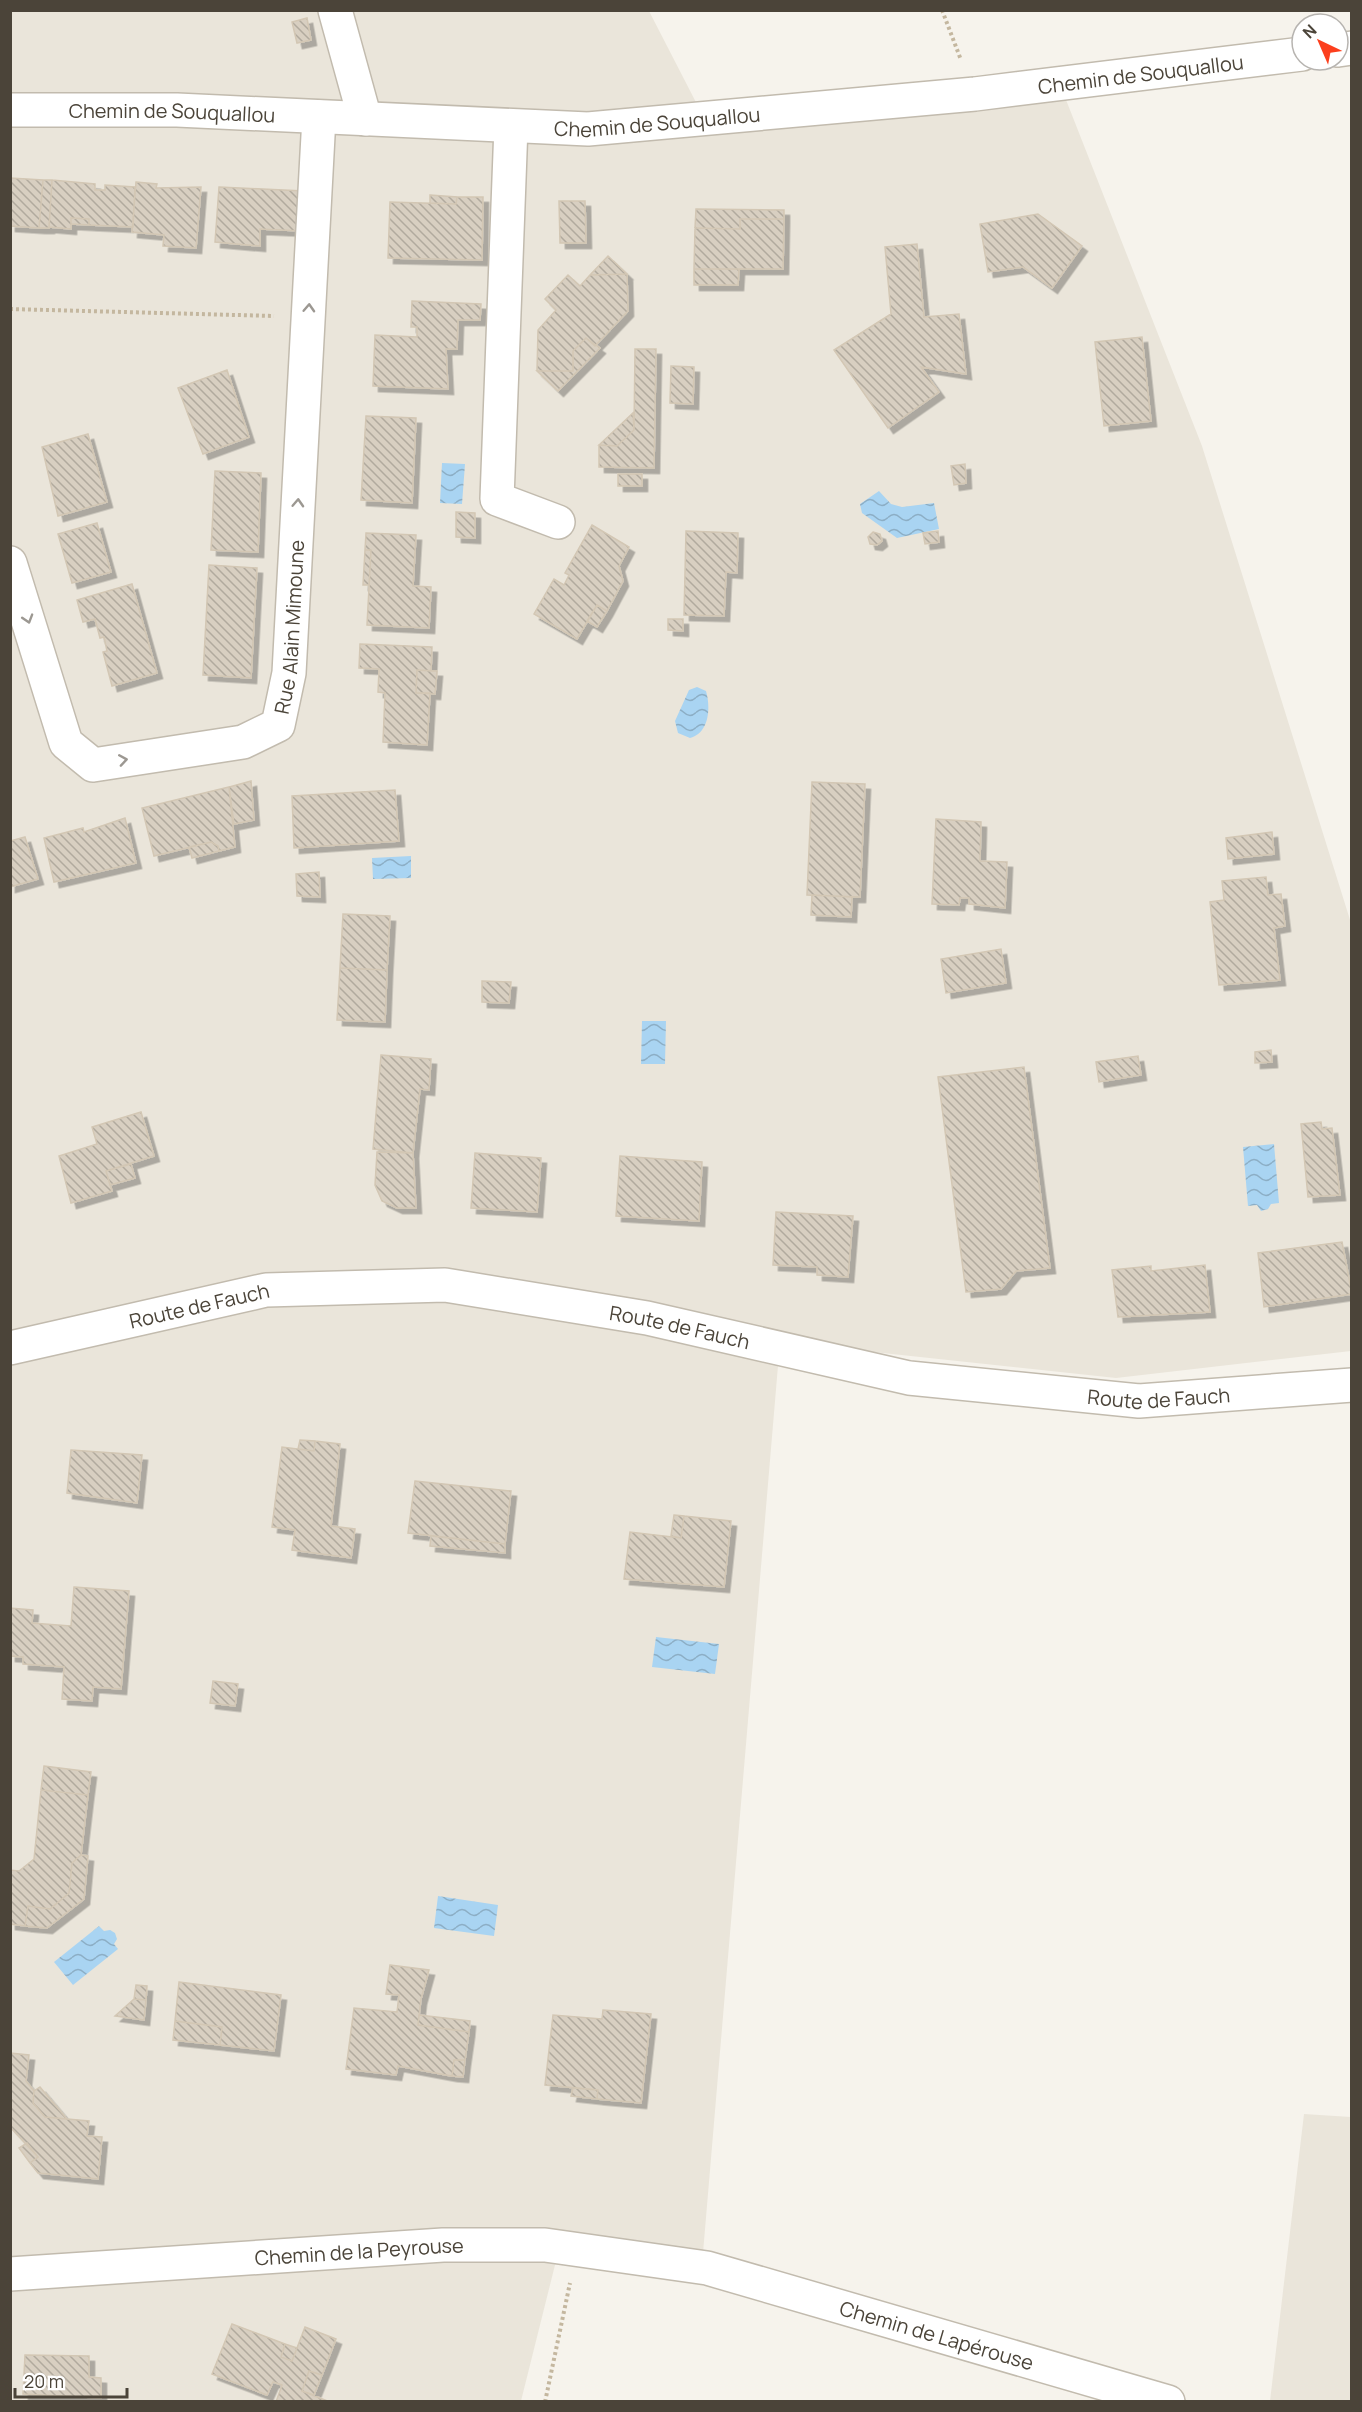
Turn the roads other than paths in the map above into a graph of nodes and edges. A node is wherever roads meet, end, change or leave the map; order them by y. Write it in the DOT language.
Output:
graph roads {
  1 [pos="335,10"];
  2 [pos="1290,55"];
  3 [pos="10,110"];
  4 [pos="319,117"];
  5 [pos="365,119"];
  6 [pos="511,126"];
  7 [pos="558,522"];
  8 [pos="10,563"];
  9 [pos="10,1348"];
  10 [pos="1352,1385"];
  11 [pos="706,2268"];
  12 [pos="10,2274"];
  13 [pos="1168,2402"];
  1 -- 5 [label="street"];
  2 -- 6 [label="street, Chemin de Souquallou"];
  3 -- 4 [label="street, Chemin de Souquallou"];
  4 -- 5 [label="street, Chemin de Souquallou"];
  8 -- 4 [label="street, Rue Alain Mimoune, one-way"];
  5 -- 6 [label="street, Chemin de Souquallou"];
  6 -- 7 [label="street"];
  9 -- 10 [label="street, Route de Fauch"];
  11 -- 12 [label="street, Chemin de la Peyrouse"];
  11 -- 13 [label="street, Chemin de Lapérouse"];
}
